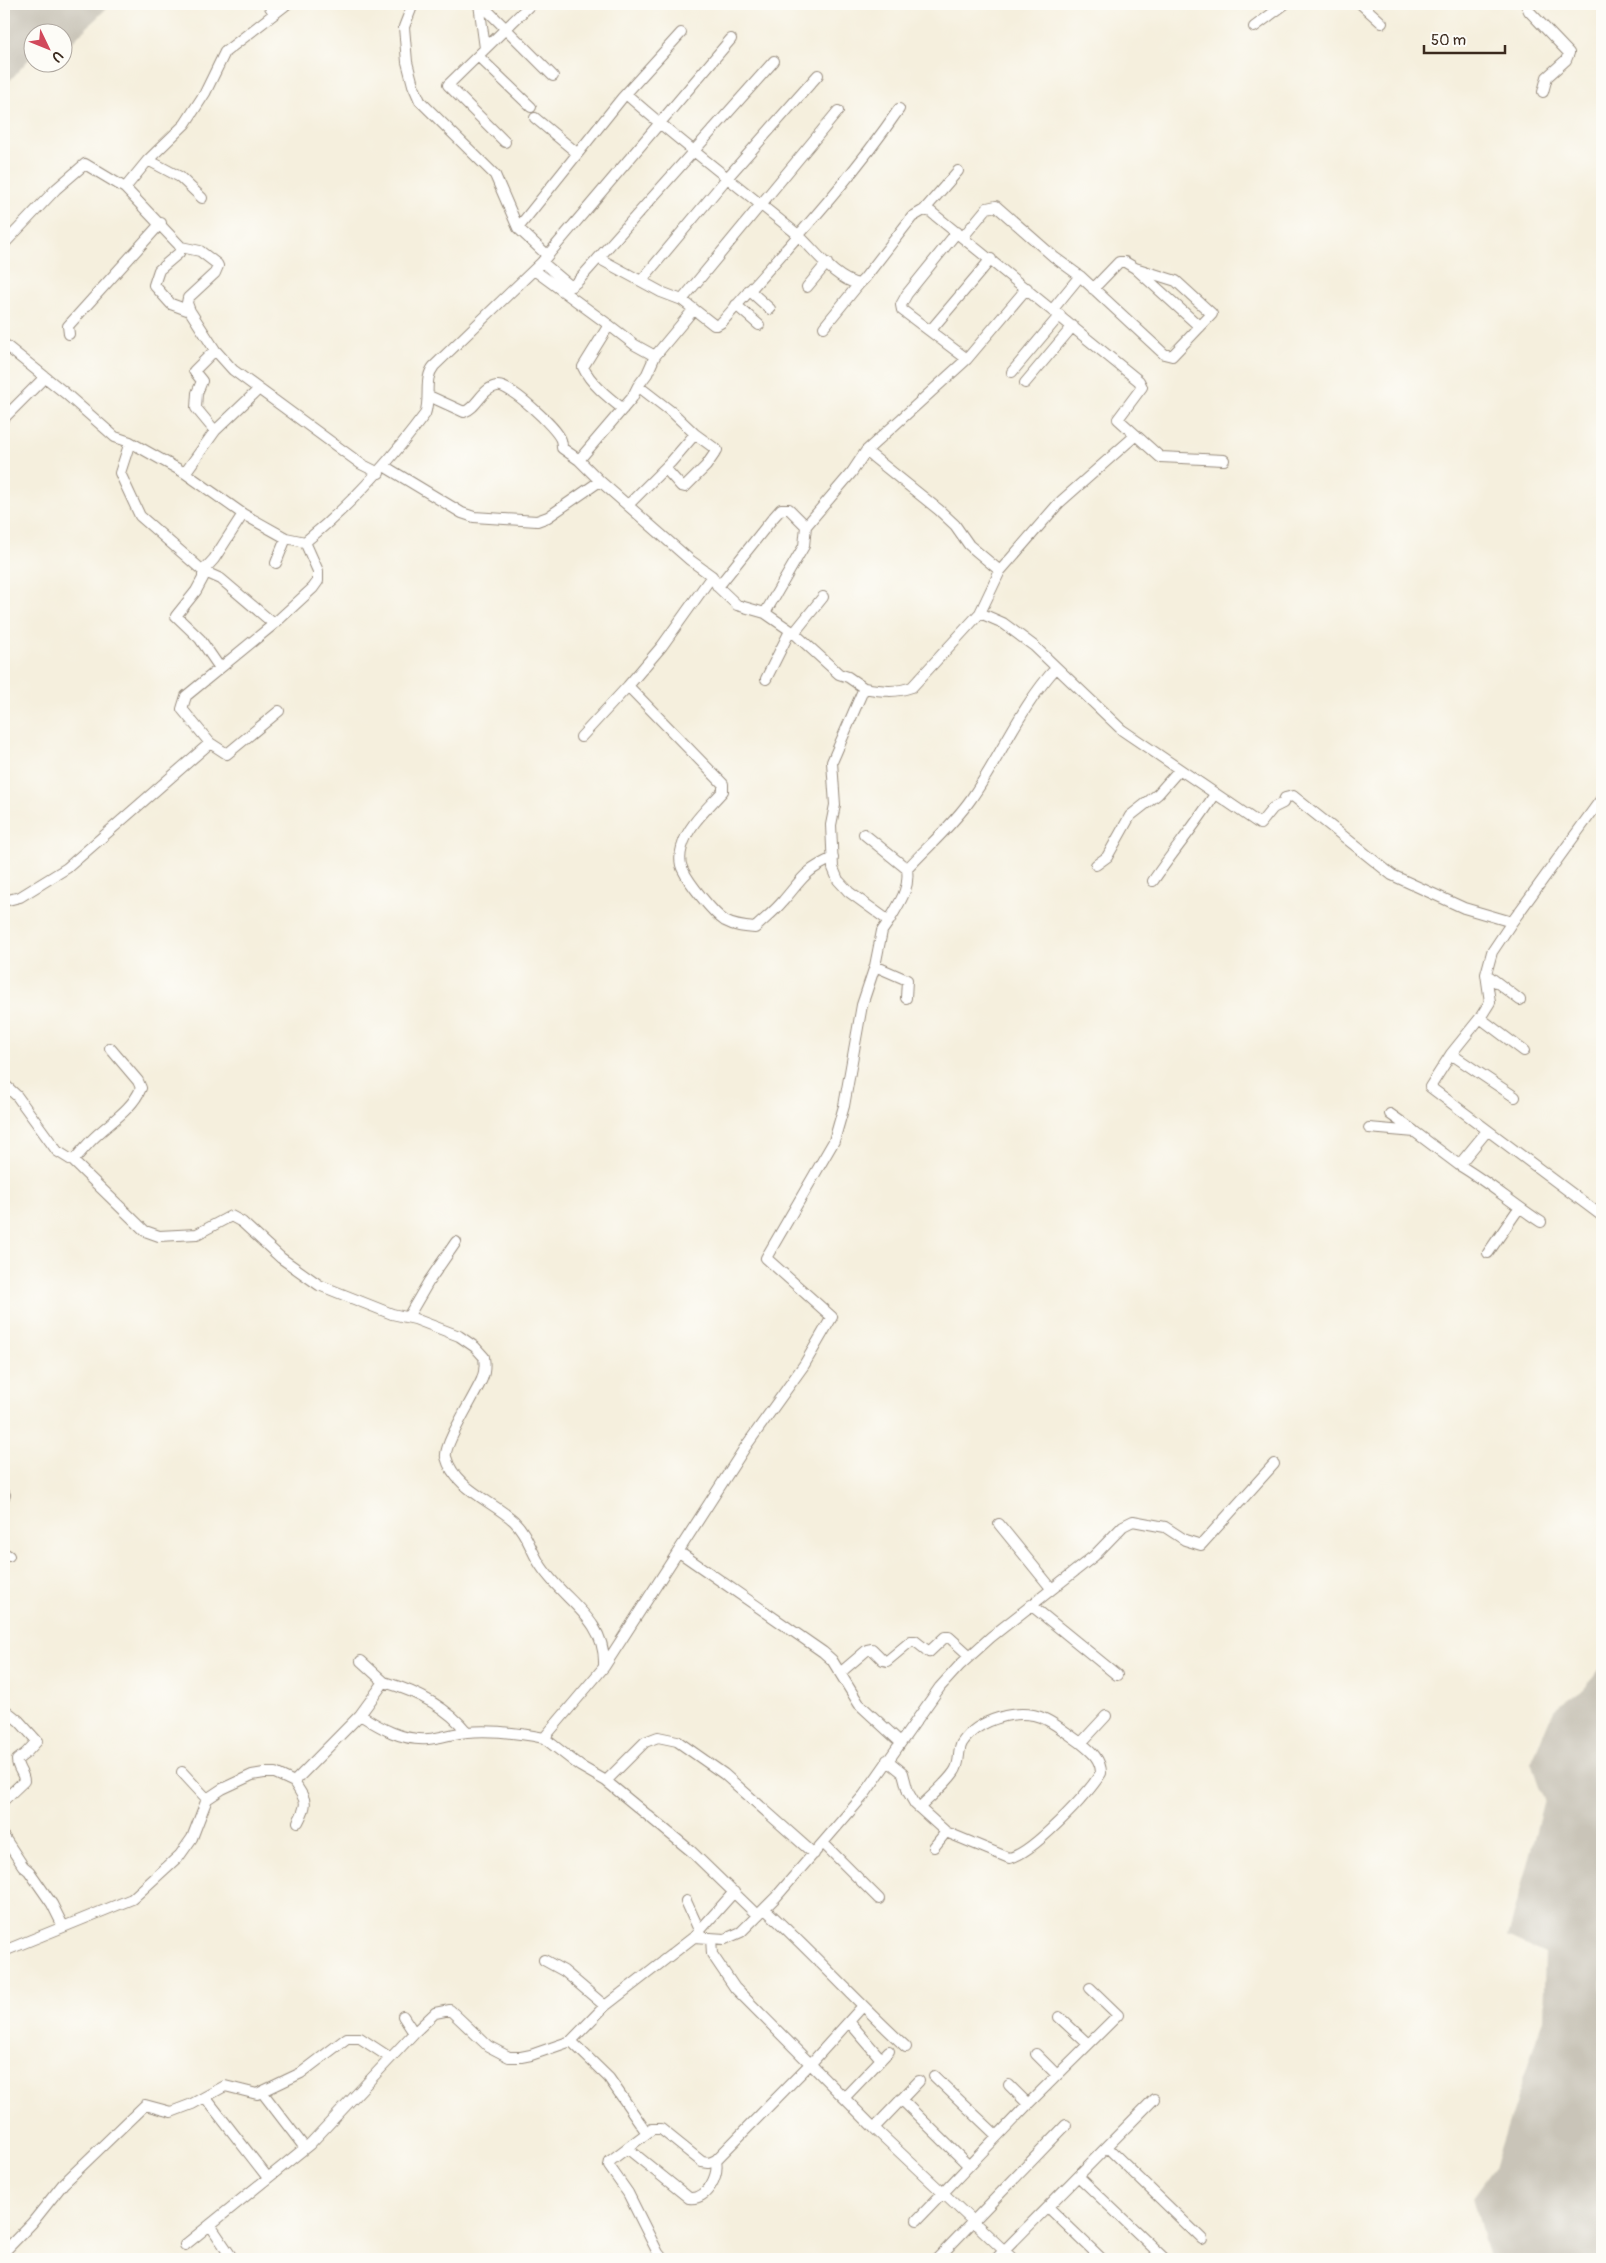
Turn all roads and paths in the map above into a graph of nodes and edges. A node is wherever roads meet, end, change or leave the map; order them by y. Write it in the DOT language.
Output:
graph roads {
  1 [pos="287,4"];
  2 [pos="413,4"];
  3 [pos="480,4"];
  4 [pos="531,4"];
  5 [pos="1285,4"];
  6 [pos="1361,4"];
  7 [pos="1526,4"];
  8 [pos="271,8"];
  9 [pos="1382,23"];
  10 [pos="1254,27"];
  11 [pos="506,29"];
  12 [pos="680,33"];
  13 [pos="731,39"];
  14 [pos="482,52"];
  15 [pos="774,61"];
  16 [pos="818,75"];
  17 [pos="553,76"];
  18 [pos="1542,92"];
  19 [pos="626,94"];
  20 [pos="531,108"];
  21 [pos="899,109"];
  22 [pos="838,111"];
  23 [pos="535,118"];
  24 [pos="660,123"];
  25 [pos="505,142"];
  26 [pos="695,150"];
  27 [pos="577,153"];
  28 [pos="148,160"];
  29 [pos="958,171"];
  30 [pos="727,178"];
  31 [pos="125,188"];
  32 [pos="202,198"];
  33 [pos="760,206"];
  34 [pos="924,210"];
  35 [pos="161,223"];
  36 [pos="518,228"];
  37 [pos="960,234"];
  38 [pos="798,235"];
  39 [pos="4,244"];
  40 [pos="181,247"];
  41 [pos="600,258"];
  42 [pos="991,259"];
  43 [pos="541,262"];
  44 [pos="827,263"];
  45 [pos="1135,268"];
  46 [pos="1080,276"];
  47 [pos="1176,281"];
  48 [pos="641,282"];
  49 [pos="859,284"];
  50 [pos="807,287"];
  51 [pos="1027,288"];
  52 [pos="1093,288"];
  53 [pos="749,290"];
  54 [pos="1163,294"];
  55 [pos="682,300"];
  56 [pos="736,306"];
  57 [pos="694,309"];
  58 [pos="770,309"];
  59 [pos="190,310"];
  60 [pos="1056,312"];
  61 [pos="610,325"];
  62 [pos="759,325"];
  63 [pos="1073,326"];
  64 [pos="824,327"];
  65 [pos="1200,327"];
  66 [pos="930,331"];
  67 [pos="68,334"];
  68 [pos="4,344"];
  69 [pos="215,350"];
  70 [pos="656,356"];
  71 [pos="966,358"];
  72 [pos="1012,372"];
  73 [pos="45,377"];
  74 [pos="1025,383"];
  75 [pos="638,386"];
  76 [pos="258,389"];
  77 [pos="429,396"];
  78 [pos="623,409"];
  79 [pos="4,418"];
  80 [pos="215,431"];
  81 [pos="695,434"];
  82 [pos="1136,435"];
  83 [pos="130,442"];
  84 [pos="866,451"];
  85 [pos="579,460"];
  86 [pos="1224,460"];
  87 [pos="665,468"];
  88 [pos="381,469"];
  89 [pos="185,473"];
  90 [pos="600,481"];
  91 [pos="628,504"];
  92 [pos="243,514"];
  93 [pos="806,526"];
  94 [pos="286,538"];
  95 [pos="305,542"];
  96 [pos="276,563"];
  97 [pos="204,570"];
  98 [pos="1000,571"];
  99 [pos="712,576"];
  100 [pos="718,587"];
  101 [pos="823,597"];
  102 [pos="765,613"];
  103 [pos="980,613"];
  104 [pos="274,624"];
  105 [pos="792,632"];
  106 [pos="220,668"];
  107 [pos="1056,668"];
  108 [pos="766,679"];
  109 [pos="628,686"];
  110 [pos="864,688"];
  111 [pos="279,711"];
  112 [pos="581,737"];
  113 [pos="210,743"];
  114 [pos="1179,770"];
  115 [pos="1215,794"];
  116 [pos="1602,798"];
  117 [pos="864,834"];
  118 [pos="833,858"];
  119 [pos="1096,865"];
  120 [pos="907,869"];
  121 [pos="1153,881"];
  122 [pos="4,901"];
  123 [pos="890,921"];
  124 [pos="1512,922"];
  125 [pos="875,966"];
  126 [pos="1486,974"];
  127 [pos="906,998"];
  128 [pos="1520,1000"];
  129 [pos="1480,1018"];
  130 [pos="110,1048"];
  131 [pos="1524,1051"];
  132 [pos="1451,1054"];
  133 [pos="4,1084"];
  134 [pos="1515,1097"];
  135 [pos="1390,1114"];
  136 [pos="1369,1128"];
  137 [pos="1487,1131"];
  138 [pos="1415,1132"];
  139 [pos="73,1161"];
  140 [pos="1460,1165"];
  141 [pos="1519,1208"];
  142 [pos="1602,1216"];
  143 [pos="1541,1222"];
  144 [pos="456,1242"];
  145 [pos="1488,1253"];
  146 [pos="408,1317"];
  147 [pos="1274,1464"];
  148 [pos="999,1524"];
  149 [pos="679,1552"];
  150 [pos="1052,1588"];
  151 [pos="1031,1605"];
  152 [pos="970,1656"];
  153 [pos="361,1661"];
  154 [pos="604,1667"];
  155 [pos="840,1673"];
  156 [pos="1117,1675"];
  157 [pos="384,1682"];
  158 [pos="4,1709"];
  159 [pos="360,1715"];
  160 [pos="1106,1716"];
  161 [pos="467,1732"];
  162 [pos="544,1738"];
  163 [pos="900,1741"];
  164 [pos="1081,1743"];
  165 [pos="887,1760"];
  166 [pos="182,1772"];
  167 [pos="606,1781"];
  168 [pos="294,1782"];
  169 [pos="4,1800"];
  170 [pos="208,1800"];
  171 [pos="919,1808"];
  172 [pos="298,1822"];
  173 [pos="946,1832"];
  174 [pos="4,1838"];
  175 [pos="823,1843"];
  176 [pos="934,1847"];
  177 [pos="814,1854"];
  178 [pos="734,1892"];
  179 [pos="879,1899"];
  180 [pos="686,1901"];
  181 [pos="761,1912"];
  182 [pos="63,1926"];
  183 [pos="696,1933"];
  184 [pos="712,1938"];
  185 [pos="4,1951"];
  186 [pos="544,1960"];
  187 [pos="1090,1988"];
  188 [pos="605,2006"];
  189 [pos="862,2007"];
  190 [pos="403,2016"];
  191 [pos="1059,2017"];
  192 [pos="851,2024"];
  193 [pos="414,2033"];
  194 [pos="571,2041"];
  195 [pos="1088,2044"];
  196 [pos="906,2047"];
  197 [pos="1036,2054"];
  198 [pos="389,2057"];
  199 [pos="810,2064"];
  200 [pos="1058,2075"];
  201 [pos="934,2076"];
  202 [pos="919,2081"];
  203 [pos="1009,2085"];
  204 [pos="262,2092"];
  205 [pos="205,2097"];
  206 [pos="844,2098"];
  207 [pos="901,2099"];
  208 [pos="1154,2099"];
  209 [pos="1028,2104"];
  210 [pos="1066,2125"];
  211 [pos="874,2128"];
  212 [pos="647,2133"];
  213 [pos="997,2136"];
  214 [pos="1107,2147"];
  215 [pos="305,2148"];
  216 [pos="628,2148"];
  217 [pos="716,2160"];
  218 [pos="969,2166"];
  219 [pos="1078,2176"];
  220 [pos="268,2178"];
  221 [pos="943,2193"];
  222 [pos="1048,2207"];
  223 [pos="917,2220"];
  224 [pos="972,2221"];
  225 [pos="210,2226"];
  226 [pos="1202,2239"];
  227 [pos="185,2245"];
  228 [pos="1004,2251"];
  229 [pos="4,2252"];
  230 [pos="233,2259"];
  231 [pos="663,2259"];
  232 [pos="937,2259"];
  233 [pos="996,2259"];
  234 [pos="1013,2259"];
  235 [pos="1102,2259"];
  236 [pos="1165,2259"];
  1 -- 8 [label="street"];
  2 -- 36 [label="street"];
  3 -- 11 [label="street"];
  3 -- 14 [label="street"];
  4 -- 11 [label="street"];
  5 -- 10 [label="street"];
  6 -- 9 [label="street"];
  7 -- 18 [label="street"];
  8 -- 28 [label="street"];
  11 -- 14 [label="street"];
  11 -- 17 [label="street"];
  12 -- 19 [label="street"];
  13 -- 24 [label="street"];
  14 -- 20 [label="street"];
  14 -- 25 [label="street"];
  15 -- 26 [label="street"];
  16 -- 30 [label="street"];
  19 -- 24 [label="street"];
  19 -- 27 [label="street"];
  21 -- 38 [label="street"];
  22 -- 33 [label="street"];
  23 -- 27 [label="street"];
  24 -- 26 [label="street"];
  24 -- 43 [label="street"];
  26 -- 30 [label="street"];
  26 -- 41 [label="street"];
  27 -- 36 [label="street"];
  28 -- 31 [label="street"];
  28 -- 32 [label="street"];
  29 -- 34 [label="street"];
  30 -- 33 [label="street"];
  30 -- 48 [label="street"];
  31 -- 35 [label="street"];
  31 -- 39 [label="street"];
  33 -- 38 [label="street"];
  33 -- 55 [label="street"];
  34 -- 37 [label="street"];
  34 -- 49 [label="street"];
  35 -- 40 [label="street"];
  35 -- 67 [label="street"];
  36 -- 43 [label="street"];
  37 -- 42 [label="street"];
  37 -- 46 [label="street"];
  37 -- 66 [label="street"];
  38 -- 44 [label="street"];
  38 -- 53 [label="street"];
  40 -- 59 [label="street"];
  40 -- 59 [label="street"];
  41 -- 43 [label="street"];
  41 -- 48 [label="street"];
  42 -- 51 [label="street"];
  42 -- 66 [label="street"];
  43 -- 61 [label="street"];
  43 -- 77 [label="street"];
  44 -- 49 [label="street"];
  44 -- 50 [label="street"];
  45 -- 47 [label="street"];
  45 -- 52 [label="street"];
  45 -- 54 [label="street"];
  46 -- 52 [label="street"];
  46 -- 60 [label="street"];
  47 -- 54 [label="street"];
  47 -- 65 [label="street"];
  48 -- 55 [label="street"];
  49 -- 64 [label="street"];
  51 -- 60 [label="street"];
  51 -- 71 [label="street"];
  52 -- 65 [label="street"];
  53 -- 56 [label="street"];
  53 -- 58 [label="street"];
  54 -- 65 [label="street"];
  55 -- 57 [label="street"];
  56 -- 57 [label="street"];
  56 -- 62 [label="street"];
  57 -- 70 [label="street"];
  59 -- 69 [label="street"];
  60 -- 63 [label="street"];
  60 -- 72 [label="street"];
  61 -- 70 [label="street"];
  61 -- 78 [label="street"];
  63 -- 74 [label="street"];
  63 -- 82 [label="street"];
  66 -- 71 [label="street"];
  68 -- 73 [label="street"];
  69 -- 76 [label="street"];
  69 -- 80 [label="street"];
  70 -- 75 [label="street"];
  71 -- 84 [label="street"];
  73 -- 79 [label="street"];
  73 -- 83 [label="street"];
  75 -- 78 [label="street"];
  75 -- 81 [label="street"];
  76 -- 80 [label="street"];
  76 -- 88 [label="street"];
  77 -- 85 [label="street"];
  77 -- 88 [label="street"];
  78 -- 85 [label="street"];
  80 -- 89 [label="street"];
  81 -- 87 [label="street"];
  81 -- 87 [label="street"];
  82 -- 86 [label="street"];
  82 -- 98 [label="street"];
  83 -- 89 [label="street"];
  83 -- 97 [label="street"];
  84 -- 93 [label="street"];
  84 -- 98 [label="street"];
  85 -- 90 [label="street"];
  87 -- 91 [label="street"];
  88 -- 90 [label="street"];
  88 -- 95 [label="street"];
  89 -- 92 [label="street"];
  90 -- 91 [label="street"];
  91 -- 99 [label="street"];
  92 -- 94 [label="street"];
  92 -- 97 [label="street"];
  93 -- 100 [label="street"];
  93 -- 102 [label="street"];
  94 -- 95 [label="street"];
  94 -- 96 [label="street"];
  95 -- 104 [label="street"];
  97 -- 104 [label="street"];
  97 -- 106 [label="street"];
  98 -- 103 [label="street"];
  99 -- 100 [label="street"];
  99 -- 109 [label="street"];
  100 -- 102 [label="street"];
  101 -- 105 [label="street"];
  102 -- 105 [label="street"];
  103 -- 107 [label="street"];
  103 -- 110 [label="street"];
  104 -- 106 [label="street"];
  105 -- 108 [label="street"];
  105 -- 110 [label="street"];
  106 -- 113 [label="street"];
  107 -- 114 [label="street"];
  107 -- 120 [label="street"];
  109 -- 112 [label="street"];
  109 -- 118 [label="street"];
  110 -- 118 [label="street"];
  111 -- 113 [label="street"];
  113 -- 122 [label="street"];
  114 -- 115 [label="street"];
  114 -- 119 [label="street"];
  115 -- 121 [label="street"];
  115 -- 124 [label="street"];
  116 -- 124 [label="street"];
  117 -- 120 [label="street"];
  118 -- 123 [label="street"];
  120 -- 123 [label="street"];
  123 -- 125 [label="street"];
  124 -- 126 [label="street"];
  125 -- 127 [label="street"];
  125 -- 149 [label="street"];
  126 -- 128 [label="street"];
  126 -- 129 [label="street"];
  129 -- 131 [label="street"];
  129 -- 132 [label="street"];
  130 -- 139 [label="street"];
  132 -- 134 [label="street"];
  132 -- 137 [label="street"];
  133 -- 139 [label="street"];
  135 -- 138 [label="street"];
  136 -- 138 [label="street"];
  137 -- 140 [label="street"];
  137 -- 142 [label="street"];
  138 -- 140 [label="street"];
  139 -- 146 [label="street"];
  140 -- 141 [label="street"];
  141 -- 143 [label="street"];
  141 -- 145 [label="street"];
  144 -- 146 [label="street"];
  146 -- 154 [label="street"];
  147 -- 150 [label="street"];
  148 -- 150 [label="street"];
  149 -- 154 [label="street"];
  149 -- 155 [label="street"];
  150 -- 151 [label="street"];
  151 -- 152 [label="street"];
  151 -- 156 [label="street"];
  152 -- 155 [label="street"];
  152 -- 163 [label="street"];
  153 -- 157 [label="street"];
  154 -- 162 [label="street"];
  155 -- 163 [label="street"];
  157 -- 159 [label="street"];
  157 -- 161 [label="street"];
  158 -- 169 [label="street"];
  159 -- 161 [label="street"];
  159 -- 168 [label="street"];
  160 -- 164 [label="street"];
  161 -- 162 [label="street"];
  162 -- 167 [label="street"];
  163 -- 165 [label="street"];
  164 -- 171 [label="street"];
  164 -- 173 [label="street"];
  165 -- 171 [label="street"];
  165 -- 175 [label="street"];
  166 -- 170 [label="street"];
  167 -- 177 [label="street"];
  167 -- 178 [label="street"];
  168 -- 170 [label="street"];
  168 -- 172 [label="street"];
  170 -- 182 [label="street"];
  171 -- 173 [label="street"];
  173 -- 176 [label="street"];
  174 -- 182 [label="street"];
  175 -- 177 [label="street"];
  175 -- 179 [label="street"];
  177 -- 181 [label="street"];
  178 -- 181 [label="street"];
  178 -- 183 [label="street"];
  180 -- 183 [label="street"];
  181 -- 184 [label="street"];
  181 -- 189 [label="street"];
  182 -- 185 [label="street"];
  183 -- 184 [label="street"];
  183 -- 188 [label="street"];
  184 -- 199 [label="street"];
  186 -- 188 [label="street"];
  187 -- 195 [label="street"];
  188 -- 194 [label="street"];
  189 -- 196 [label="street"];
  189 -- 199 [label="street"];
  190 -- 193 [label="street"];
  191 -- 195 [label="street"];
  192 -- 206 [label="street"];
  193 -- 194 [label="street"];
  193 -- 198 [label="street"];
  194 -- 212 [label="street"];
  195 -- 200 [label="street"];
  197 -- 200 [label="street"];
  198 -- 204 [label="street"];
  198 -- 215 [label="street"];
  199 -- 206 [label="street"];
  199 -- 217 [label="street"];
  200 -- 209 [label="street"];
  201 -- 213 [label="street"];
  202 -- 207 [label="street"];
  203 -- 209 [label="street"];
  204 -- 205 [label="street"];
  204 -- 215 [label="street"];
  205 -- 220 [label="street"];
  205 -- 229 [label="street"];
  206 -- 211 [label="street"];
  207 -- 211 [label="street"];
  207 -- 218 [label="street"];
  208 -- 214 [label="street"];
  209 -- 213 [label="street"];
  210 -- 224 [label="street"];
  211 -- 221 [label="street"];
  212 -- 216 [label="street"];
  212 -- 217 [label="street"];
  213 -- 218 [label="street"];
  214 -- 219 [label="street"];
  214 -- 226 [label="street"];
  215 -- 220 [label="street"];
  216 -- 217 [label="street"];
  216 -- 231 [label="street"];
  218 -- 221 [label="street"];
  219 -- 222 [label="street"];
  219 -- 236 [label="street"];
  220 -- 225 [label="street"];
  221 -- 223 [label="street"];
  221 -- 224 [label="street"];
  222 -- 228 [label="street"];
  222 -- 235 [label="street"];
  224 -- 228 [label="street"];
  224 -- 232 [label="street"];
  225 -- 227 [label="street"];
  225 -- 230 [label="street"];
  228 -- 233 [label="street"];
  228 -- 234 [label="street"];
}
